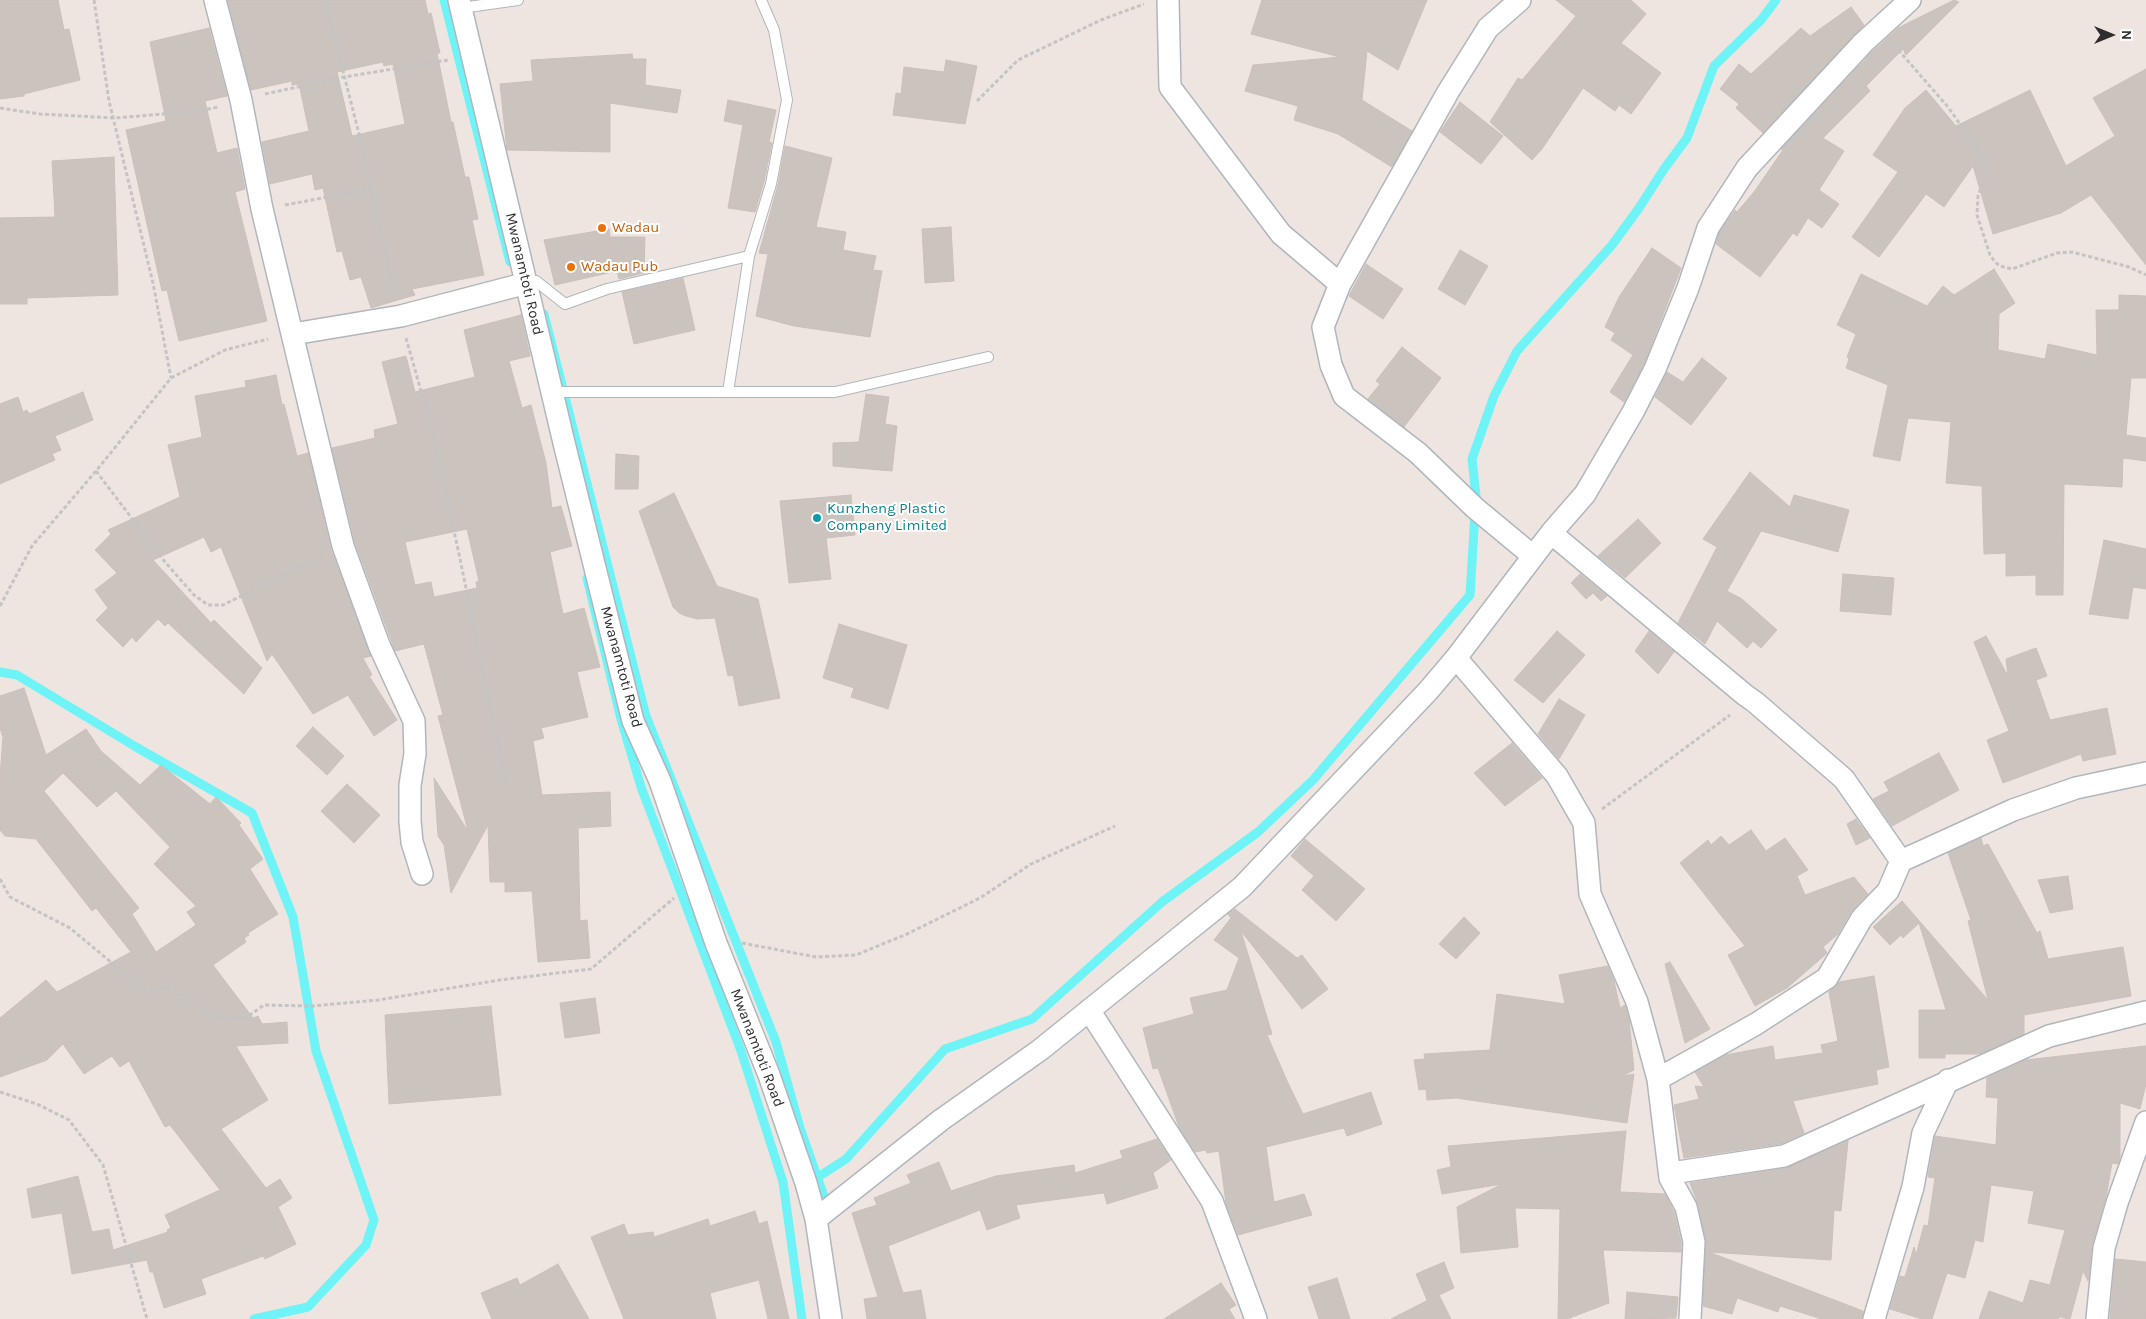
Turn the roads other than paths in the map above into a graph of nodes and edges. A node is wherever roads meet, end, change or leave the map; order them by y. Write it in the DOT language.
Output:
graph roads {
  1 [pos="214,0"];
  2 [pos="518,0"];
  3 [pos="761,0"];
  4 [pos="1168,0"];
  5 [pos="1520,0"];
  6 [pos="1910,0"];
  7 [pos="460,4"];
  8 [pos="749,256"];
  9 [pos="526,283"];
  10 [pos="1340,284"];
  11 [pos="293,334"];
  12 [pos="988,357"];
  13 [pos="552,392"];
  14 [pos="728,392"];
  15 [pos="1551,533"];
  16 [pos="1533,556"];
  17 [pos="1456,658"];
  18 [pos="2146,773"];
  19 [pos="1901,861"];
  20 [pos="422,874"];
  21 [pos="1089,1010"];
  22 [pos="2146,1012"];
  23 [pos="1658,1079"];
  24 [pos="1948,1080"];
  25 [pos="2146,1122"];
  26 [pos="1670,1178"];
  27 [pos="816,1219"];
  28 [pos="831,1319"];
  29 [pos="1256,1319"];
  30 [pos="1690,1319"];
  31 [pos="1874,1319"];
  32 [pos="2097,1319"];
  1 -- 11 [label="street"];
  2 -- 7 [label="lane"];
  3 -- 8 [label="lane"];
  4 -- 10 [label="street"];
  5 -- 10 [label="street"];
  6 -- 15 [label="street"];
  7 -- 9 [label="street, Mwanamtoti Road"];
  8 -- 9 [label="lane"];
  8 -- 14 [label="lane"];
  9 -- 11 [label="street"];
  9 -- 13 [label="street, Mwanamtoti Road"];
  10 -- 16 [label="street"];
  11 -- 20 [label="street"];
  12 -- 14 [label="lane"];
  13 -- 14 [label="lane"];
  13 -- 27 [label="street, Mwanamtoti Road"];
  15 -- 16 [label="street"];
  15 -- 19 [label="street"];
  16 -- 17 [label="street"];
  17 -- 21 [label="street"];
  17 -- 23 [label="street"];
  18 -- 19 [label="street"];
  19 -- 23 [label="street"];
  21 -- 27 [label="street"];
  21 -- 29 [label="street"];
  22 -- 24 [label="street"];
  23 -- 26 [label="street"];
  24 -- 26 [label="street"];
  24 -- 31 [label="street"];
  25 -- 32 [label="street"];
  26 -- 30 [label="street"];
  27 -- 28 [label="street, Mwanamtoti Road"];
}
